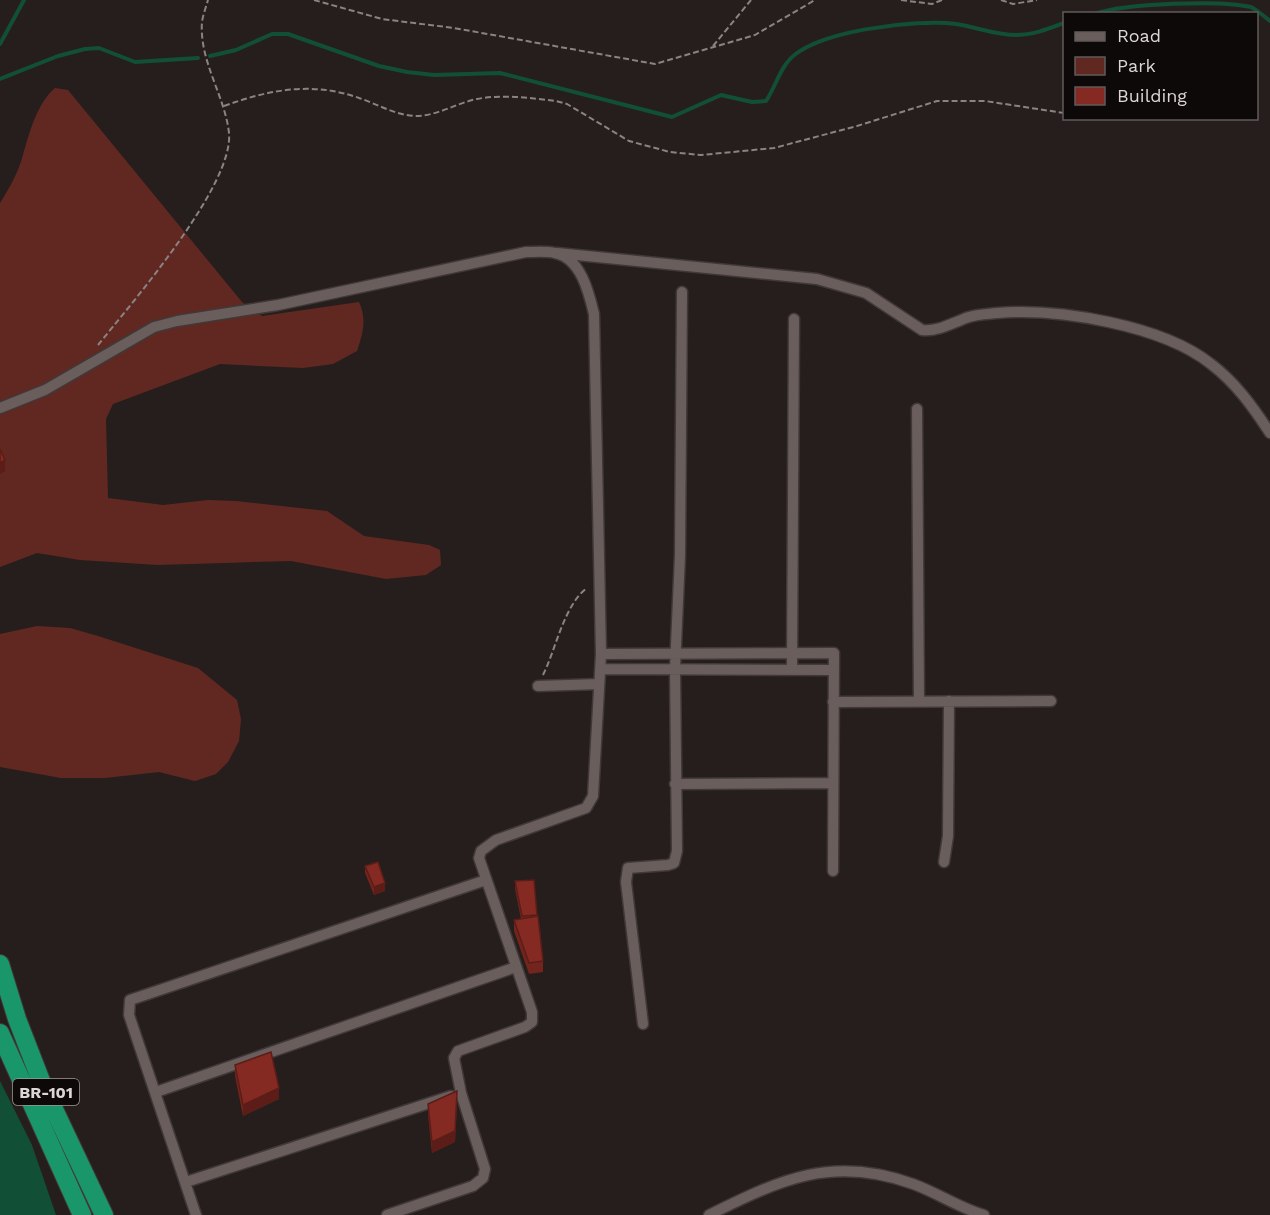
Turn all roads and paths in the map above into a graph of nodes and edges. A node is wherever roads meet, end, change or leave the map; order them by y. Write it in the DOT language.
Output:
graph roads {
  1 [pos="208,0"];
  2 [pos="314,0"];
  3 [pos="751,0"];
  4 [pos="815,0"];
  5 [pos="902,0"];
  6 [pos="942,0"];
  7 [pos="1001,0"];
  8 [pos="1037,0"];
  9 [pos="712,47"];
  10 [pos="224,106"];
  11 [pos="1063,113"];
  12 [pos="556,253"];
  13 [pos="682,292"];
  14 [pos="794,320"];
  15 [pos="96,347"];
  16 [pos="0,408"];
  17 [pos="916,409"];
  18 [pos="1270,433"];
  19 [pos="599,582"];
  20 [pos="676,653"];
  21 [pos="792,653"];
  22 [pos="601,654"];
  23 [pos="675,668"];
  24 [pos="601,669"];
  25 [pos="792,669"];
  26 [pos="834,670"];
  27 [pos="599,684"];
  28 [pos="538,686"];
  29 [pos="919,701"];
  30 [pos="949,701"];
  31 [pos="1051,701"];
  32 [pos="833,702"];
  33 [pos="832,783"];
  34 [pos="675,784"];
  35 [pos="944,862"];
  36 [pos="832,871"];
  37 [pos="486,880"];
  38 [pos="0,964"];
  39 [pos="516,967"];
  40 [pos="644,1024"];
  41 [pos="0,1033"];
  42 [pos="156,1092"];
  43 [pos="461,1093"];
  44 [pos="186,1182"];
  45 [pos="82,1215"];
  46 [pos="104,1215"];
  47 [pos="196,1215"];
  48 [pos="387,1215"];
  49 [pos="709,1215"];
  50 [pos="984,1215"];
  1 -- 10 [label="path"];
  2 -- 9 [label="path"];
  3 -- 9 [label="path"];
  4 -- 9 [label="path"];
  5 -- 6 [label="path"];
  7 -- 8 [label="path"];
  10 -- 11 [label="path"];
  10 -- 15 [label="path"];
  12 -- 16 [label="street"];
  12 -- 18 [label="street"];
  12 -- 19 [label="street"];
  13 -- 20 [label="street"];
  14 -- 21 [label="street"];
  17 -- 29 [label="street"];
  19 -- 22 [label="street"];
  19 -- 28 [label="path"];
  20 -- 21 [label="street"];
  20 -- 22 [label="street"];
  20 -- 23 [label="street"];
  21 -- 25 [label="street"];
  21 -- 26 [label="street"];
  22 -- 24 [label="street"];
  23 -- 24 [label="street"];
  23 -- 25 [label="street"];
  23 -- 34 [label="street"];
  24 -- 27 [label="street"];
  25 -- 26 [label="street"];
  26 -- 32 [label="street"];
  27 -- 28 [label="street"];
  27 -- 37 [label="street"];
  29 -- 30 [label="street"];
  29 -- 32 [label="street"];
  30 -- 31 [label="street"];
  30 -- 35 [label="street"];
  32 -- 33 [label="street"];
  33 -- 34 [label="street"];
  33 -- 36 [label="street"];
  34 -- 40 [label="street"];
  37 -- 39 [label="street"];
  37 -- 42 [label="street"];
  38 -- 46 [label="highway, BR-101"];
  39 -- 42 [label="street"];
  39 -- 43 [label="street"];
  41 -- 45 [label="highway, BR-101"];
  42 -- 44 [label="street"];
  43 -- 44 [label="street"];
  43 -- 48 [label="street"];
  44 -- 47 [label="street"];
  49 -- 50 [label="street"];
}
